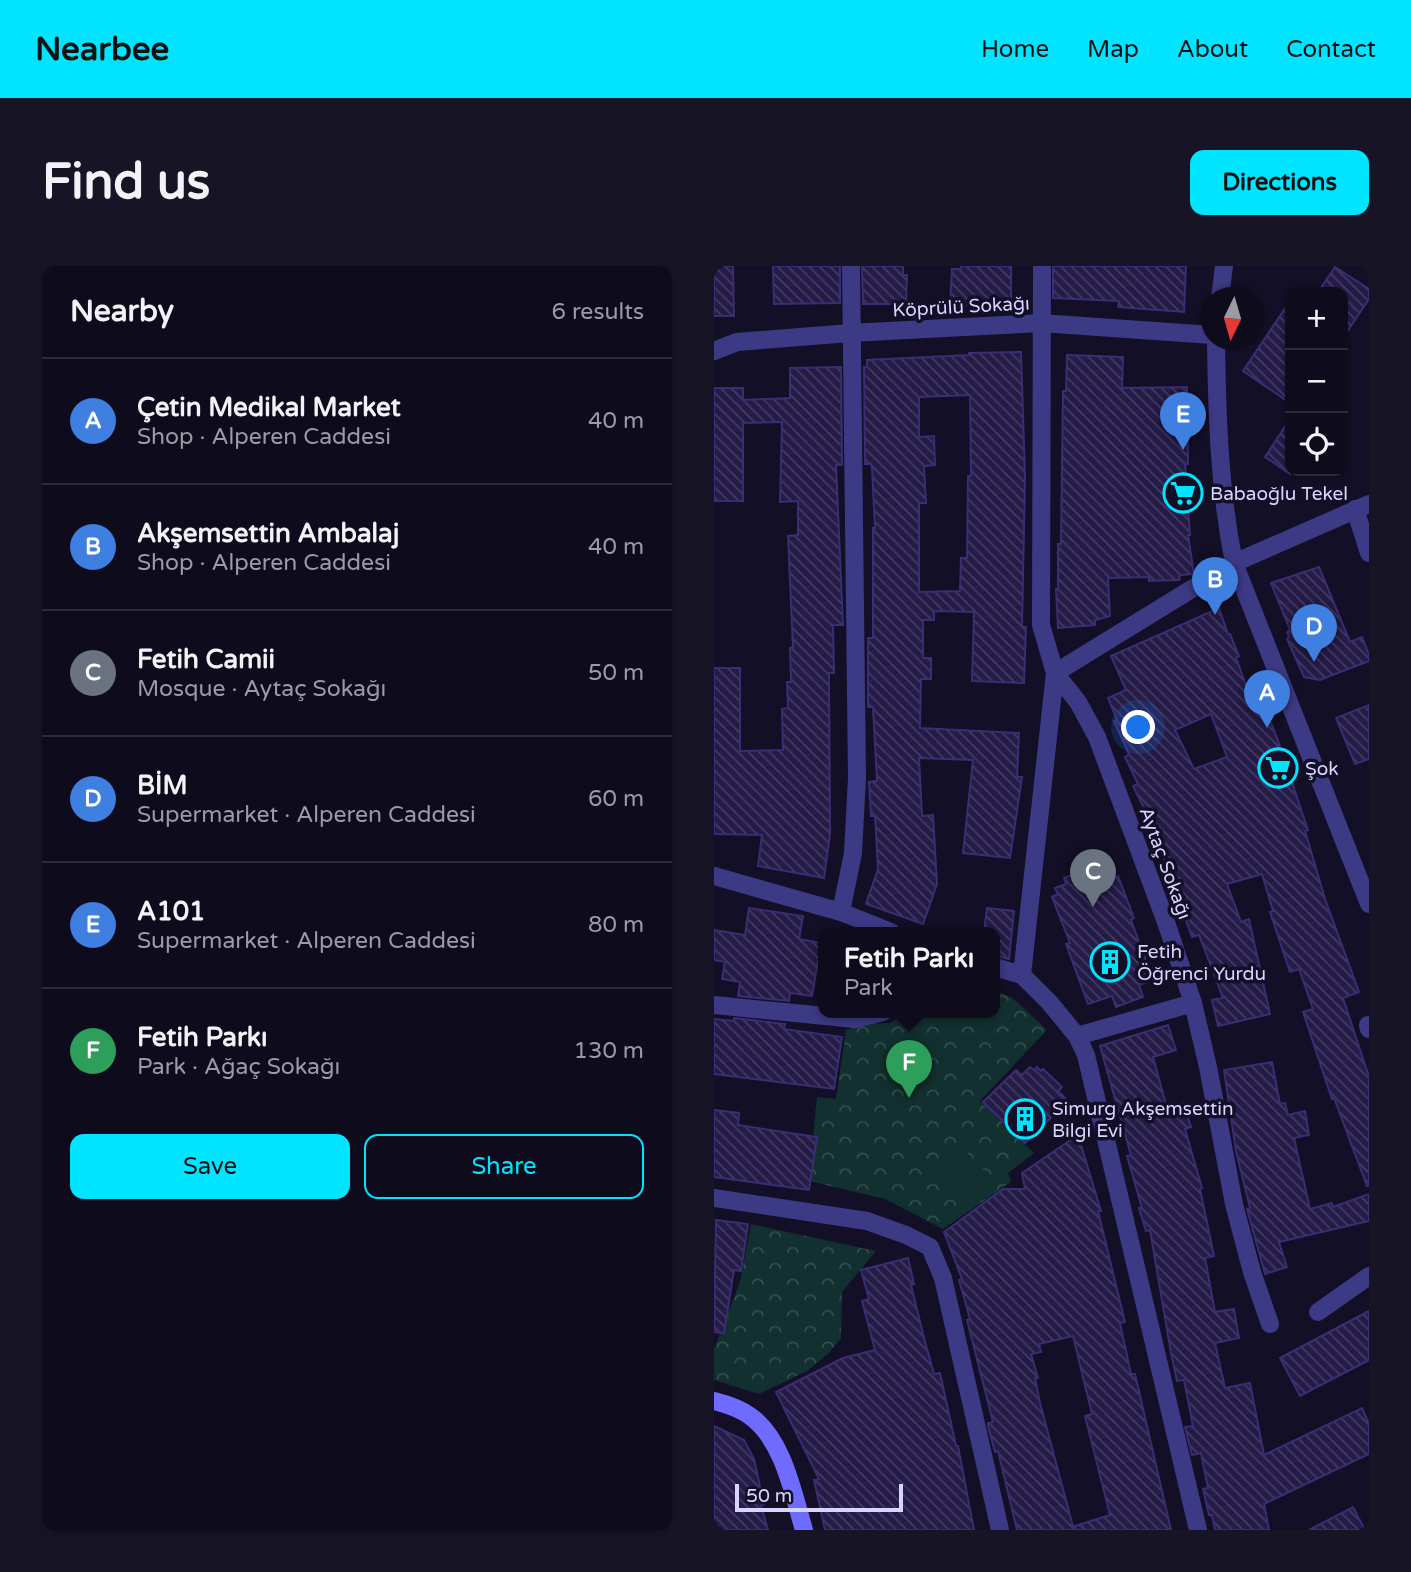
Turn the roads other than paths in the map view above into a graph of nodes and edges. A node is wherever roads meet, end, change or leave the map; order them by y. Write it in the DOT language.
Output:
graph roads {
  1 [pos="851,266"];
  2 [pos="1042,266"];
  3 [pos="1224,266"];
  4 [pos="1221,287"];
  5 [pos="1041,323"];
  6 [pos="850,333"];
  7 [pos="1201,334"];
  8 [pos="1216,350"];
  9 [pos="714,351"];
  10 [pos="1362,506"];
  11 [pos="1369,553"];
  12 [pos="1234,563"];
  13 [pos="1055,673"];
  14 [pos="714,876"];
  15 [pos="1369,904"];
  16 [pos="841,912"];
  17 [pos="878,927"];
  18 [pos="1000,968"];
  19 [pos="1022,975"];
  20 [pos="1193,1003"];
  21 [pos="714,1005"];
  22 [pos="818,1015"];
  23 [pos="1077,1036"];
  24 [pos="714,1198"];
  25 [pos="1369,1276"];
  26 [pos="1318,1312"];
  27 [pos="1270,1324"];
  28 [pos="714,1401"];
  29 [pos="804,1530"];
  30 [pos="1000,1530"];
  31 [pos="1198,1530"];
  1 -- 6 [label="street"];
  2 -- 5 [label="street"];
  3 -- 4 [label="street"];
  5 -- 6 [label="street, Köprülü Sokağı"];
  5 -- 7 [label="street, Köprülü Sokağı"];
  5 -- 13 [label="street"];
  6 -- 9 [label="street, Köprülü Sokağı"];
  6 -- 16 [label="street"];
  8 -- 12 [label="street"];
  10 -- 11 [label="street"];
  10 -- 12 [label="street"];
  12 -- 13 [label="street"];
  12 -- 15 [label="street"];
  13 -- 19 [label="street"];
  13 -- 20 [label="street, Aytaç Sokağı"];
  14 -- 16 [label="street"];
  16 -- 17 [label="street"];
  18 -- 19 [label="street"];
  19 -- 23 [label="street"];
  20 -- 23 [label="street"];
  20 -- 27 [label="street, Aytaç Sokağı"];
  21 -- 22 [label="street"];
  23 -- 31 [label="street"];
  24 -- 30 [label="street"];
  25 -- 26 [label="street"];
  28 -- 29 [label="main road"];
}
